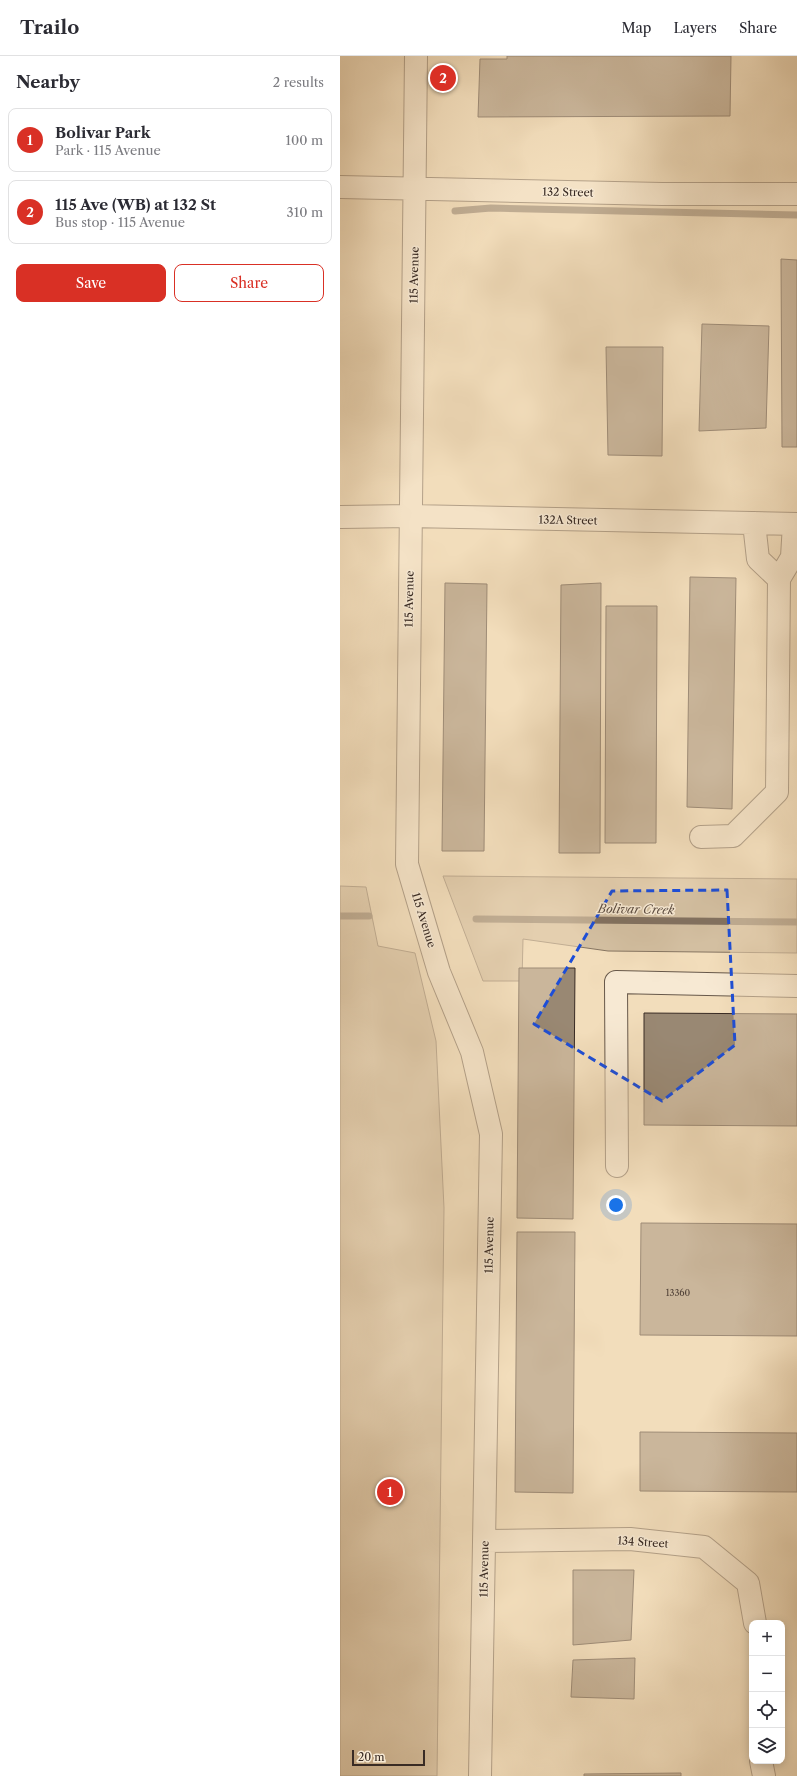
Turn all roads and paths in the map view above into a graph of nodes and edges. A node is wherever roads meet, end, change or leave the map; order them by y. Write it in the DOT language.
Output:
graph roads {
  1 [pos="416,56"];
  2 [pos="340,187"];
  3 [pos="416,188"];
  4 [pos="797,194"];
  5 [pos="410,516"];
  6 [pos="340,517"];
  7 [pos="754,523"];
  8 [pos="795,524"];
  9 [pos="779,579"];
  10 [pos="701,837"];
  11 [pos="797,986"];
  12 [pos="617,1166"];
  13 [pos="485,1541"];
  14 [pos="754,1620"];
  15 [pos="762,1764"];
  16 [pos="480,1776"];
  17 [pos="764,1776"];
  1 -- 3 [label="street, 115 Avenue"];
  2 -- 3 [label="street, 132 Street"];
  3 -- 4 [label="street, 132 Street"];
  3 -- 5 [label="street, 115 Avenue"];
  5 -- 6 [label="street, 132A Street"];
  5 -- 7 [label="street, 132A Street"];
  5 -- 13 [label="street, 115 Avenue"];
  7 -- 8 [label="street, 132A Street"];
  7 -- 9 [label="street"];
  8 -- 9 [label="street"];
  9 -- 10 [label="street"];
  11 -- 12 [label="street"];
  13 -- 14 [label="street, 134 Street"];
  13 -- 16 [label="street, 115 Avenue"];
  15 -- 17 [label="street"];
}
